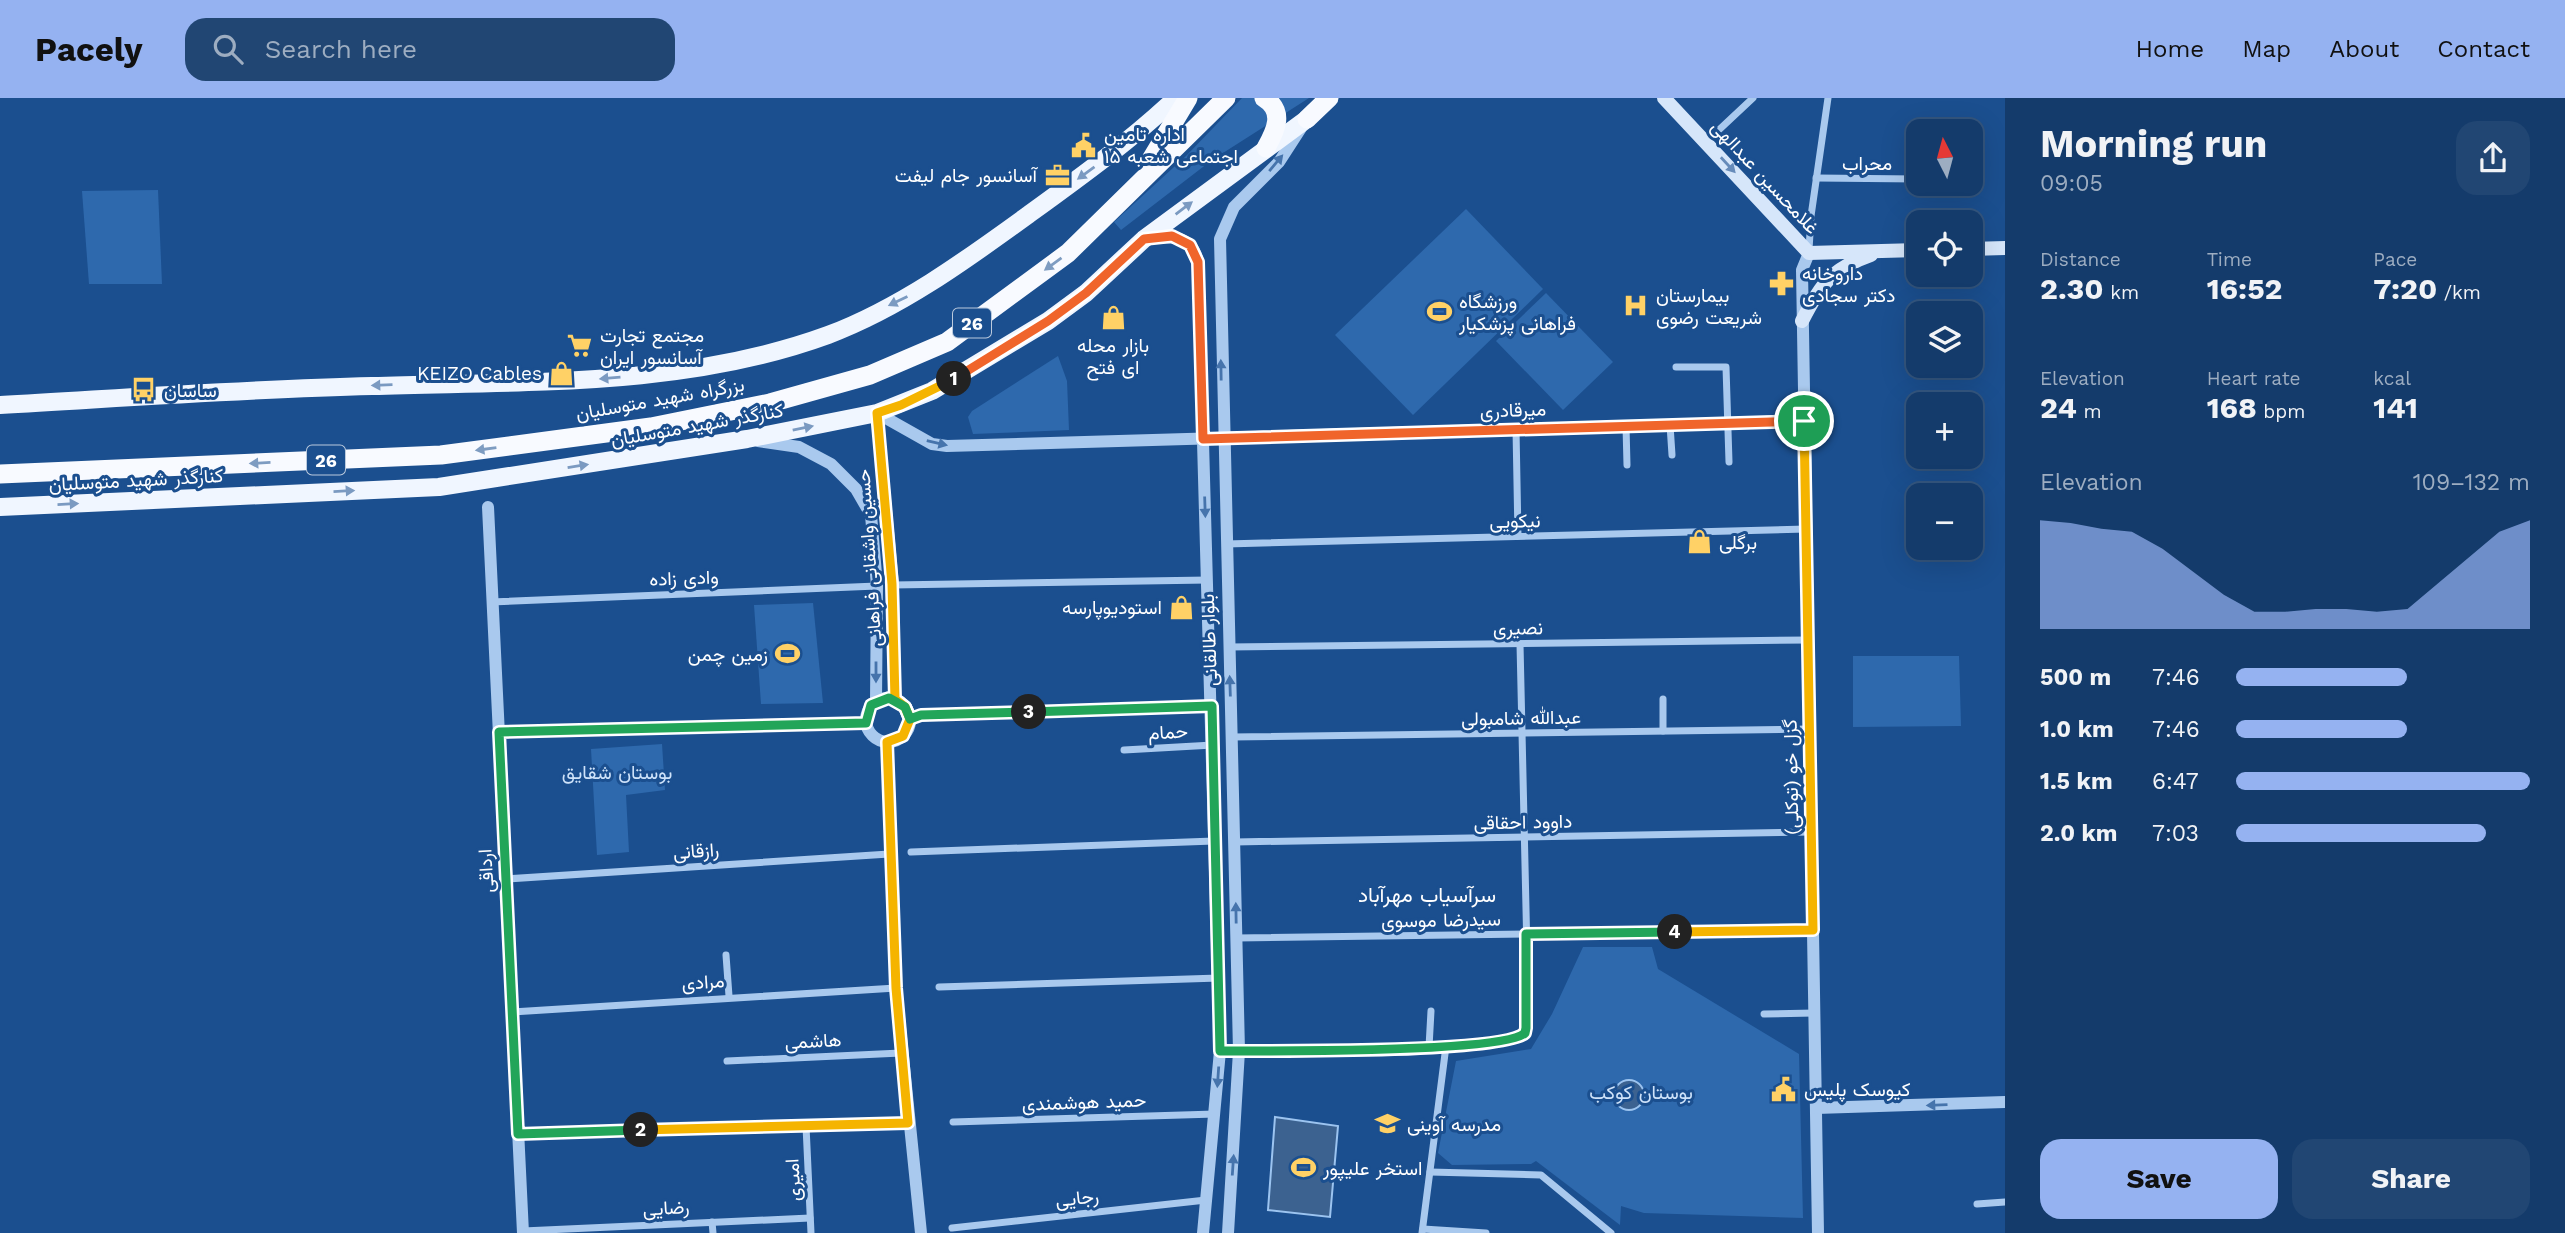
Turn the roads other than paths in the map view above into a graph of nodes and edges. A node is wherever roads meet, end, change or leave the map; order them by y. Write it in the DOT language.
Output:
graph roads {
  1 [pos="1176,98"];
  2 [pos="1188,98"];
  3 [pos="1264,98"];
  4 [pos="1329,98"];
  5 [pos="1664,98"];
  6 [pos="1753,98"];
  7 [pos="1828,98"];
  8 [pos="1226,100"];
  9 [pos="1307,119"];
  10 [pos="1706,142"];
  11 [pos="1266,148"];
  12 [pos="1816,178"];
  13 [pos="1906,179"];
  14 [pos="1129,193"];
  15 [pos="1144,239"];
  16 [pos="1983,248"];
  17 [pos="2005,248"];
  18 [pos="1906,250"];
  19 [pos="1880,251"];
  20 [pos="1809,253"];
  21 [pos="1802,321"];
  22 [pos="1676,367"];
  23 [pos="0,405"];
  24 [pos="877,413"];
  25 [pos="1804,421"];
  26 [pos="1727,423"];
  27 [pos="1670,425"];
  28 [pos="1626,426"];
  29 [pos="1516,429"];
  30 [pos="1222,438"];
  31 [pos="747,439"];
  32 [pos="1203,439"];
  33 [pos="1672,456"];
  34 [pos="1730,461"];
  35 [pos="1627,465"];
  36 [pos="0,474"];
  37 [pos="0,507"];
  38 [pos="488,508"];
  39 [pos="1806,529"];
  40 [pos="1518,536"];
  41 [pos="1226,544"];
  42 [pos="1208,580"];
  43 [pos="892,584"];
  44 [pos="877,586"];
  45 [pos="491,602"];
  46 [pos="1808,640"];
  47 [pos="1520,644"];
  48 [pos="1228,647"];
  49 [pos="895,699"];
  50 [pos="1663,699"];
  51 [pos="876,701"];
  52 [pos="1212,706"];
  53 [pos="910,719"];
  54 [pos="866,723"];
  55 [pos="1809,729"];
  56 [pos="1663,731"];
  57 [pos="499,732"];
  58 [pos="1522,733"];
  59 [pos="1232,737"];
  60 [pos="887,742"];
  61 [pos="1213,745"];
  62 [pos="1124,750"];
  63 [pos="1811,832"];
  64 [pos="1524,838"];
  65 [pos="1214,841"];
  66 [pos="1235,842"];
  67 [pos="911,852"];
  68 [pos="889,854"];
  69 [pos="506,879"];
  70 [pos="1813,930"];
  71 [pos="1526,934"];
  72 [pos="1237,938"];
  73 [pos="726,955"];
  74 [pos="1219,978"];
  75 [pos="939,987"];
  76 [pos="896,988"];
  77 [pos="729,996"];
  78 [pos="1431,1011"];
  79 [pos="512,1012"];
  80 [pos="1814,1013"];
  81 [pos="1764,1014"];
  82 [pos="1446,1046"];
  83 [pos="1429,1047"];
  84 [pos="1220,1051"];
  85 [pos="1239,1051"];
  86 [pos="901,1053"];
  87 [pos="727,1061"];
  88 [pos="2005,1102"];
  89 [pos="1816,1108"];
  90 [pos="1215,1114"];
  91 [pos="953,1122"];
  92 [pos="908,1123"];
  93 [pos="806,1126"];
  94 [pos="518,1134"];
  95 [pos="1430,1172"];
  96 [pos="1206,1200"];
  97 [pos="2005,1202"];
  98 [pos="1977,1204"];
  99 [pos="810,1218"];
  100 [pos="712,1222"];
  101 [pos="952,1228"];
  102 [pos="1422,1231"];
  103 [pos="523,1232"];
  104 [pos="713,1233"];
  105 [pos="811,1233"];
  106 [pos="921,1233"];
  107 [pos="1203,1233"];
  108 [pos="1228,1233"];
  109 [pos="1486,1233"];
  110 [pos="1611,1233"];
  111 [pos="1818,1233"];
  1 -- 23 [label="main road, one-way"];
  2 -- 14 [label="highway"];
  3 -- 11 [label="highway"];
  4 -- 9 [label="highway"];
  5 -- 10 [label="main road, غلامحسین عبدالهی"];
  6 -- 10 [label="street"];
  7 -- 12 [label="street"];
  8 -- 14 [label="highway, بزرگراه شهید متوسلیان / 26"];
  9 -- 11 [label="main road, کنارگذر شهید متوسلیان"];
  30 -- 9 [label="street, بلوار طالقانی, one-way"];
  10 -- 20 [label="main road, غلامحسین عبدالهی, one-way"];
  15 -- 11 [label="main road, کنارگذر شهید متوسلیان, one-way"];
  12 -- 13 [label="street, محراب"];
  12 -- 20 [label="street"];
  14 -- 36 [label="highway, بزرگراه شهید متوسلیان / 26, one-way"];
  15 -- 24 [label="main road, کنارگذر شهید متوسلیان"];
  15 -- 32 [label="street, بلوار طالقانی"];
  16 -- 17 [label="main road"];
  18 -- 19 [label="main road"];
  19 -- 20 [label="main road"];
  19 -- 21 [label="main road"];
  20 -- 21 [label="street, گزل خو (توکلی)"];
  21 -- 25 [label="street, گزل خو (توکلی)"];
  22 -- 26 [label="street"];
  31 -- 24 [label="main road, کنارگذر شهید متوسلیان, one-way"];
  24 -- 32 [label="street, one-way"];
  24 -- 43 [label="street, حسین واشقانی فراهانی"];
  25 -- 26 [label="street, میرقادری"];
  25 -- 39 [label="street, گزل خو (توکلی)"];
  26 -- 27 [label="street, میرقادری"];
  26 -- 34 [label="street"];
  27 -- 28 [label="street, میرقادری"];
  27 -- 33 [label="street"];
  28 -- 29 [label="street, میرقادری"];
  28 -- 35 [label="street"];
  29 -- 30 [label="street, میرقادری"];
  29 -- 40 [label="street"];
  30 -- 32 [label="street, میرقادری"];
  30 -- 41 [label="street, بلوار طالقانی"];
  37 -- 31 [label="main road, کنارگذر شهید متوسلیان, one-way"];
  31 -- 44 [label="street, حسین واشقانی فراهانی"];
  32 -- 42 [label="street, بلوار طالقانی, one-way"];
  38 -- 45 [label="street, ارداقی"];
  39 -- 40 [label="street, نیکویی"];
  39 -- 46 [label="street, گزل خو (توکلی)"];
  40 -- 41 [label="street, نیکویی"];
  41 -- 48 [label="street, بلوار طالقانی"];
  42 -- 43 [label="street"];
  42 -- 52 [label="street, بلوار طالقانی"];
  43 -- 44 [label="street"];
  43 -- 49 [label="street, حسین واشقانی فراهانی"];
  44 -- 45 [label="street, وادی زاده"];
  44 -- 51 [label="street, حسین واشقانی فراهانی, one-way"];
  45 -- 57 [label="street, ارداقی"];
  46 -- 47 [label="street, نصیری"];
  46 -- 55 [label="street, گزل خو (توکلی)"];
  47 -- 48 [label="street, نصیری"];
  47 -- 58 [label="street"];
  59 -- 48 [label="street, بلوار طالقانی, one-way"];
  49 -- 51 [label="street"];
  49 -- 53 [label="street"];
  50 -- 56 [label="street"];
  51 -- 54 [label="street"];
  52 -- 53 [label="street"];
  52 -- 61 [label="street, بلوار طالقانی"];
  53 -- 60 [label="street"];
  54 -- 57 [label="street"];
  54 -- 60 [label="street"];
  55 -- 56 [label="street, عبدالله شامبولی"];
  55 -- 63 [label="street, گزل خو (توکلی)"];
  56 -- 58 [label="street, عبدالله شامبولی"];
  57 -- 69 [label="street, ارداقی"];
  58 -- 59 [label="street, عبدالله شامبولی"];
  58 -- 64 [label="street"];
  59 -- 66 [label="street, بلوار طالقانی"];
  60 -- 68 [label="street"];
  61 -- 62 [label="street, حمام"];
  61 -- 65 [label="street, بلوار طالقانی"];
  63 -- 64 [label="street, داوود احقاقی"];
  63 -- 70 [label="street, گزل خو (توکلی)"];
  64 -- 66 [label="street, داوود احقاقی"];
  64 -- 71 [label="street"];
  65 -- 67 [label="street"];
  65 -- 74 [label="street, بلوار طالقانی"];
  72 -- 66 [label="street, بلوار طالقانی, one-way"];
  68 -- 69 [label="street, رازقانی"];
  68 -- 76 [label="street"];
  69 -- 79 [label="street, ارداقی"];
  70 -- 71 [label="street, سیدرضا موسوی"];
  70 -- 80 [label="street, گزل خو (توکلی)"];
  71 -- 72 [label="street, سیدرضا موسوی"];
  71 -- 82 [label="street"];
  72 -- 85 [label="street, بلوار طالقانی"];
  73 -- 77 [label="street"];
  74 -- 75 [label="street"];
  74 -- 84 [label="street, بلوار طالقانی"];
  76 -- 77 [label="street, مرادی"];
  76 -- 86 [label="street"];
  77 -- 79 [label="street, مرادی"];
  78 -- 83 [label="street"];
  79 -- 94 [label="street, ارداقی"];
  80 -- 81 [label="street"];
  80 -- 89 [label="street, گزل خو (توکلی)"];
  82 -- 83 [label="street"];
  82 -- 95 [label="street"];
  83 -- 85 [label="street"];
  84 -- 85 [label="street"];
  84 -- 90 [label="street, بلوار طالقانی, one-way"];
  108 -- 85 [label="street, بلوار طالقانی, one-way"];
  86 -- 87 [label="street, هاشمی"];
  86 -- 92 [label="street"];
  88 -- 89 [label="street, one-way"];
  89 -- 111 [label="street, گزل خو (توکلی)"];
  90 -- 91 [label="street, حمید هوشمندی"];
  90 -- 96 [label="street, بلوار طالقانی"];
  92 -- 93 [label="street"];
  92 -- 106 [label="street"];
  93 -- 94 [label="street"];
  93 -- 99 [label="street, امیری"];
  94 -- 103 [label="street, ارداقی"];
  95 -- 102 [label="street"];
  95 -- 110 [label="street"];
  96 -- 101 [label="street, رجایی"];
  96 -- 107 [label="street, بلوار طالقانی"];
  97 -- 98 [label="street"];
  99 -- 100 [label="street, رضایی"];
  99 -- 105 [label="street, امیری"];
  100 -- 103 [label="street, رضایی"];
  100 -- 104 [label="street"];
  102 -- 109 [label="street"];
}
